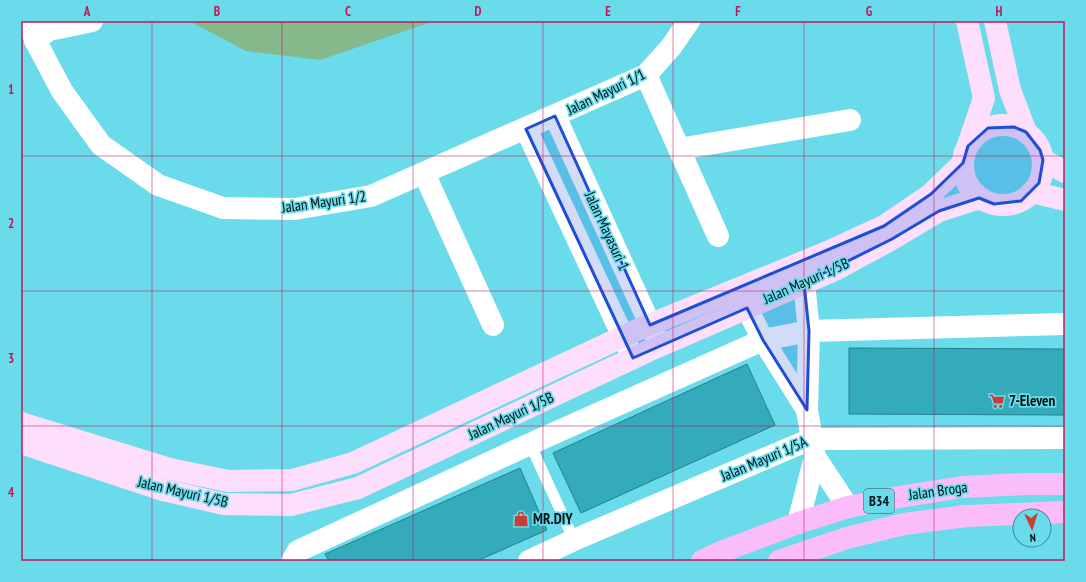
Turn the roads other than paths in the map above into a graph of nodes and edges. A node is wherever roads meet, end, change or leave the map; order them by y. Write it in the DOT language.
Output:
graph roads {
  1 [pos="92,21"];
  2 [pos="690,21"];
  3 [pos="968,21"];
  4 [pos="995,21"];
  5 [pos="32,30"];
  6 [pos="646,76"];
  7 [pos="555,116"];
  8 [pos="850,120"];
  9 [pos="526,129"];
  10 [pos="1026,132"];
  11 [pos="679,149"];
  12 [pos="965,155"];
  13 [pos="1043,160"];
  14 [pos="1065,172"];
  15 [pos="424,173"];
  16 [pos="1032,192"];
  17 [pos="980,198"];
  18 [pos="1065,200"];
  19 [pos="718,236"];
  20 [pos="801,274"];
  21 [pos="743,298"];
  22 [pos="1065,324"];
  23 [pos="493,325"];
  24 [pos="650,325"];
  25 [pos="809,331"];
  26 [pos="623,337"];
  27 [pos="763,340"];
  28 [pos="660,346"];
  29 [pos="633,358"];
  30 [pos="807,410"];
  31 [pos="21,422"];
  32 [pos="1065,438"];
  33 [pos="21,443"];
  34 [pos="530,444"];
  35 [pos="813,448"];
  36 [pos="1065,484"];
  37 [pos="848,507"];
  38 [pos="1065,512"];
  39 [pos="798,523"];
  40 [pos="574,540"];
  41 [pos="292,561"];
  42 [pos="529,561"];
  43 [pos="702,561"];
  44 [pos="779,561"];
  1 -- 5 [label="street"];
  2 -- 6 [label="street, Jalan Mayuri 1/1"];
  3 -- 12 [label="street"];
  4 -- 10 [label="street"];
  5 -- 15 [label="street, Jalan Mayuri 1/2"];
  6 -- 7 [label="street, Jalan Mayuri 1/1"];
  6 -- 11 [label="street"];
  7 -- 9 [label="street, Jalan Mayuri 1/1"];
  7 -- 24 [label="street, Jalan Mayasuri 1"];
  8 -- 11 [label="street"];
  9 -- 15 [label="street, Jalan Mayuri 1/2"];
  9 -- 26 [label="street, Jalan Mayasuri 1"];
  10 -- 12 [label="street"];
  10 -- 13 [label="street"];
  11 -- 19 [label="street"];
  12 -- 17 [label="street"];
  12 -- 20 [label="street, Jalan Mayuri 1/5B"];
  13 -- 14 [label="street"];
  13 -- 16 [label="street"];
  15 -- 23 [label="street"];
  16 -- 17 [label="street"];
  16 -- 18 [label="street"];
  17 -- 20 [label="street, Jalan Mayuri 1/5B"];
  20 -- 21 [label="street, Jalan Mayuri 1/5B"];
  20 -- 25 [label="street"];
  21 -- 24 [label="street, Jalan Mayuri 1/5B"];
  21 -- 27 [label="street"];
  21 -- 28 [label="street, Jalan Mayuri 1/5B"];
  22 -- 25 [label="street"];
  24 -- 26 [label="street, Jalan Mayuri 1/5B"];
  24 -- 28 [label="street, Jalan Mayasuri 1"];
  25 -- 27 [label="street"];
  25 -- 30 [label="street"];
  26 -- 29 [label="street, Jalan Mayasuri 1"];
  26 -- 31 [label="street, Jalan Mayuri 1/5B"];
  27 -- 30 [label="street"];
  27 -- 34 [label="street"];
  28 -- 29 [label="street, Jalan Mayuri 1/5B"];
  29 -- 33 [label="street, Jalan Mayuri 1/5B"];
  30 -- 35 [label="street"];
  32 -- 35 [label="street, Jalan Mayuri 1/5A"];
  34 -- 40 [label="lane"];
  34 -- 41 [label="street"];
  35 -- 37 [label="street"];
  35 -- 39 [label="street"];
  35 -- 40 [label="street, Jalan Mayuri 1/5A"];
  36 -- 37 [label="main road, Jalan Broga / B34"];
  37 -- 39 [label="main road, Jalan Broga / B34"];
  38 -- 44 [label="main road, Jalan Broga / B34"];
  39 -- 43 [label="main road, Jalan Broga / B34"];
  40 -- 42 [label="street, Jalan Mayuri 1/5A"];
}
